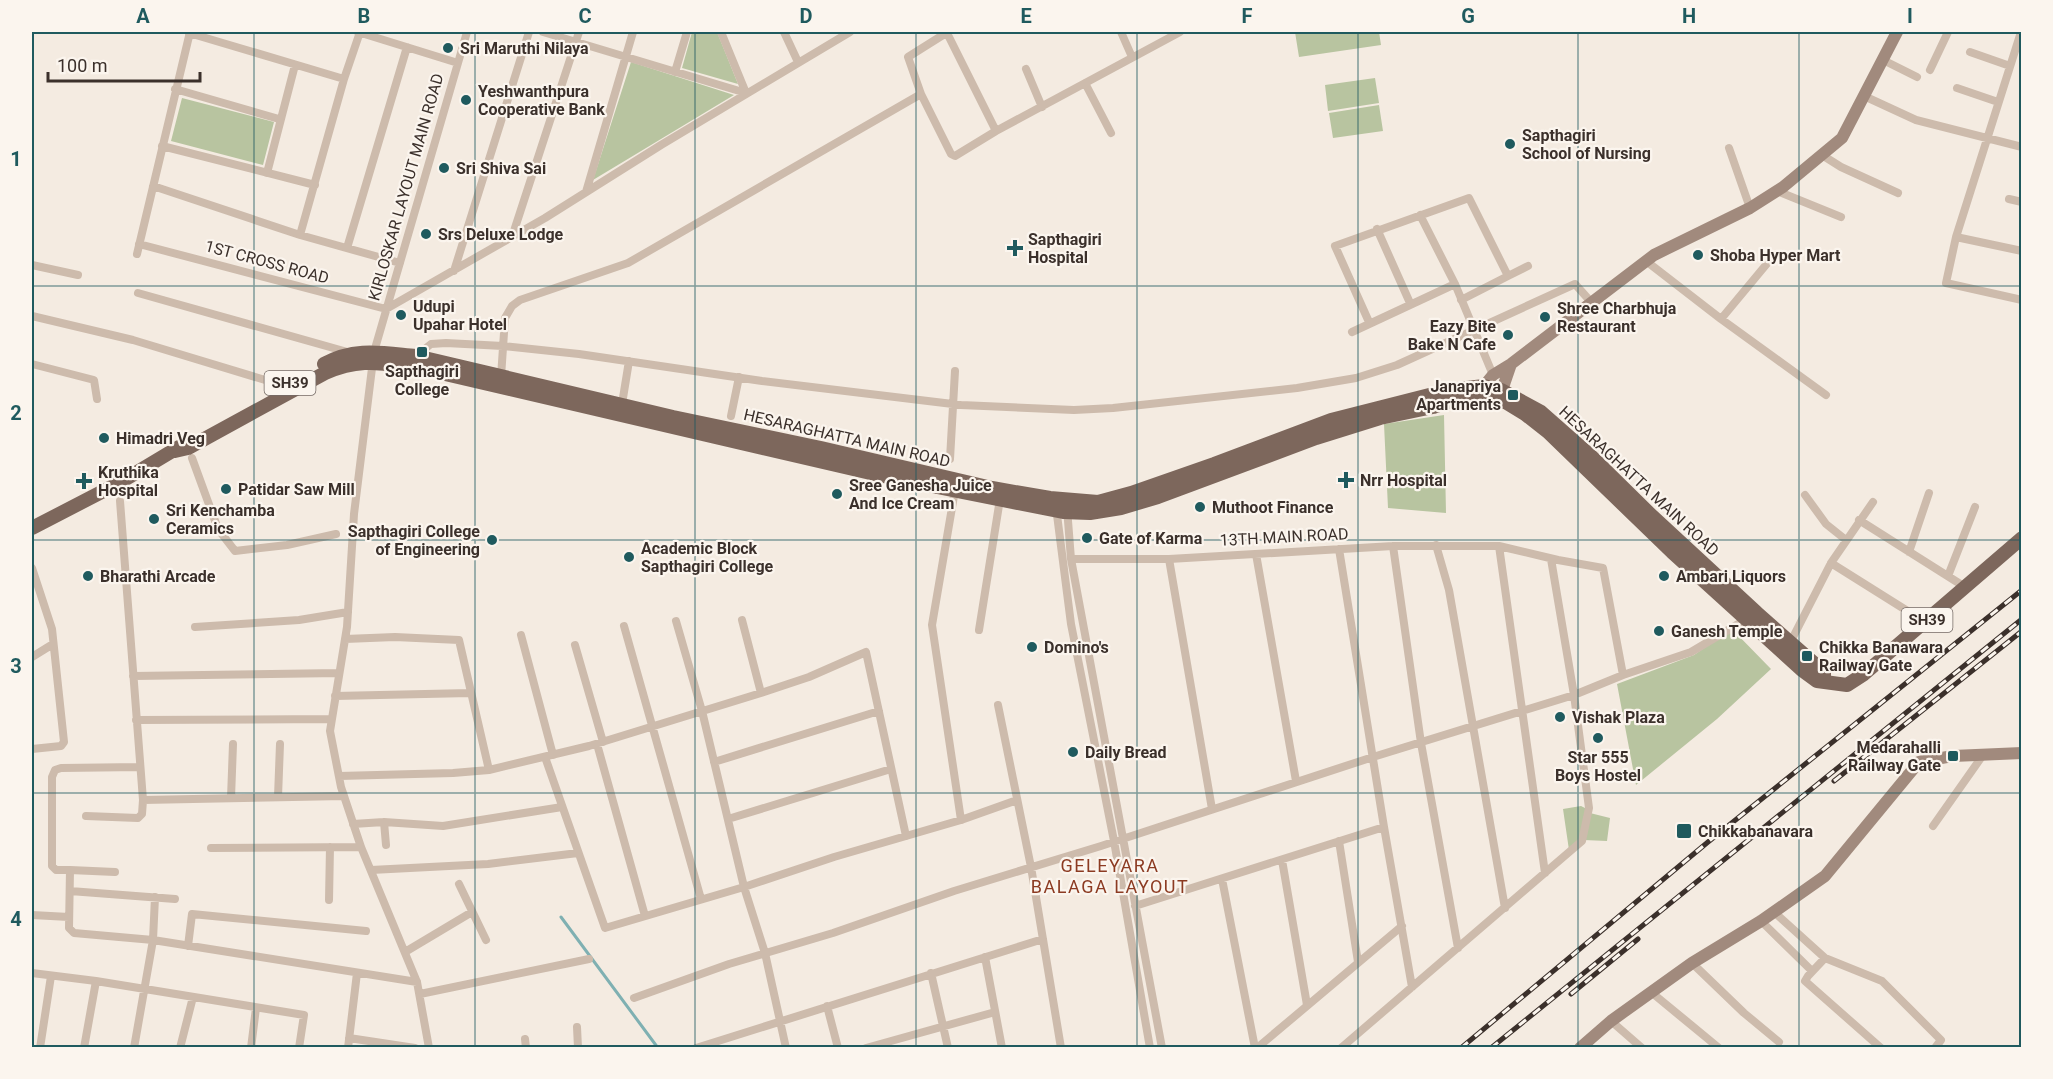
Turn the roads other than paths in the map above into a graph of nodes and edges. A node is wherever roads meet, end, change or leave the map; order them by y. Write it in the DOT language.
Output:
graph roads {
  1 [pos="190,32"];
  2 [pos="359,32"];
  3 [pos="467,32"];
  4 [pos="529,32"];
  5 [pos="543,32"];
  6 [pos="579,32"];
  7 [pos="633,32"];
  8 [pos="687,32"];
  9 [pos="721,32"];
  10 [pos="784,32"];
  11 [pos="850,32"];
  12 [pos="1121,32"];
  13 [pos="1176,32"];
  14 [pos="1897,32"];
  15 [pos="1948,32"];
  16 [pos="2021,32"];
  17 [pos="840,34"];
  18 [pos="576,42"];
  19 [pos="407,47"];
  20 [pos="1970,52"];
  21 [pos="626,57"];
  22 [pos="1132,57"];
  23 [pos="1883,60"];
  24 [pos="798,62"];
  25 [pos="458,63"];
  26 [pos="295,65"];
  27 [pos="2010,66"];
  28 [pos="1026,69"];
  29 [pos="1930,70"];
  30 [pos="675,72"];
  31 [pos="1917,76"];
  32 [pos="344,79"];
  33 [pos="1085,83"];
  34 [pos="1957,88"];
  35 [pos="175,89"];
  36 [pos="746,93"];
  37 [pos="921,94"];
  38 [pos="1864,96"];
  39 [pos="1998,102"];
  40 [pos="1042,107"];
  41 [pos="279,119"];
  42 [pos="996,131"];
  43 [pos="1111,133"];
  44 [pos="1987,138"];
  45 [pos="162,146"];
  46 [pos="2022,147"];
  47 [pos="1728,148"];
  48 [pos="1822,155"];
  49 [pos="267,173"];
  50 [pos="315,185"];
  51 [pos="153,186"];
  52 [pos="1777,191"];
  53 [pos="586,192"];
  54 [pos="1898,193"];
  55 [pos="2009,199"];
  56 [pos="2022,202"];
  57 [pos="1750,208"];
  58 [pos="1420,215"];
  59 [pos="1841,217"];
  60 [pos="1377,230"];
  61 [pos="300,235"];
  62 [pos="512,237"];
  63 [pos="1956,237"];
  64 [pos="139,244"];
  65 [pos="346,248"];
  66 [pos="2022,251"];
  67 [pos="137,254"];
  68 [pos="1770,260"];
  69 [pos="1646,261"];
  70 [pos="400,263"];
  71 [pos="32,265"];
  72 [pos="1528,266"];
  73 [pos="454,271"];
  74 [pos="78,274"];
  75 [pos="1508,276"];
  76 [pos="1455,284"];
  77 [pos="138,293"];
  78 [pos="1461,300"];
  79 [pos="2022,300"];
  80 [pos="1591,302"];
  81 [pos="1410,303"];
  82 [pos="386,309"];
  83 [pos="32,316"];
  84 [pos="1721,319"];
  85 [pos="1369,322"];
  86 [pos="1474,330"];
  87 [pos="1352,332"];
  88 [pos="503,346"];
  89 [pos="351,353"];
  90 [pos="373,357"];
  91 [pos="629,361"];
  92 [pos="416,362"];
  93 [pos="32,364"];
  94 [pos="1511,364"];
  95 [pos="955,371"];
  96 [pos="501,377"];
  97 [pos="739,377"];
  98 [pos="1488,381"];
  99 [pos="285,386"];
  100 [pos="1826,394"];
  101 [pos="1500,395"];
  102 [pos="97,399"];
  103 [pos="1475,399"];
  104 [pos="622,404"];
  105 [pos="953,405"];
  106 [pos="731,416"];
  107 [pos="175,451"];
  108 [pos="192,458"];
  109 [pos="950,459"];
  110 [pos="956,490"];
  111 [pos="1929,493"];
  112 [pos="1805,495"];
  113 [pos="1000,499"];
  114 [pos="120,501"];
  115 [pos="1873,502"];
  116 [pos="1061,505"];
  117 [pos="1975,507"];
  118 [pos="1859,520"];
  119 [pos="32,528"];
  120 [pos="336,534"];
  121 [pos="2022,538"];
  122 [pos="1846,540"];
  123 [pos="1436,545"];
  124 [pos="1393,546"];
  125 [pos="1499,546"];
  126 [pos="1339,549"];
  127 [pos="1909,552"];
  128 [pos="1256,554"];
  129 [pos="1071,559"];
  130 [pos="1169,559"];
  131 [pos="1551,559"];
  132 [pos="1831,563"];
  133 [pos="32,568"];
  134 [pos="1948,576"];
  135 [pos="1965,587"];
  136 [pos="348,612"];
  137 [pos="1752,616"];
  138 [pos="742,620"];
  139 [pos="676,621"];
  140 [pos="1925,622"];
  141 [pos="624,626"];
  142 [pos="195,627"];
  143 [pos="979,630"];
  144 [pos="521,635"];
  145 [pos="345,639"];
  146 [pos="53,644"];
  147 [pos="575,645"];
  148 [pos="1788,648"];
  149 [pos="32,657"];
  150 [pos="339,673"];
  151 [pos="1623,675"];
  152 [pos="133,676"];
  153 [pos="470,693"];
  154 [pos="760,693"];
  155 [pos="335,696"];
  156 [pos="1574,696"];
  157 [pos="998,705"];
  158 [pos="702,711"];
  159 [pos="879,711"];
  160 [pos="1522,712"];
  161 [pos="332,719"];
  162 [pos="136,720"];
  163 [pos="652,726"];
  164 [pos="1472,728"];
  165 [pos="600,743"];
  166 [pos="1421,743"];
  167 [pos="232,744"];
  168 [pos="280,744"];
  169 [pos="32,749"];
  170 [pos="2021,753"];
  171 [pos="1983,754"];
  172 [pos="549,756"];
  173 [pos="1373,757"];
  174 [pos="714,762"];
  175 [pos="140,767"];
  176 [pos="891,769"];
  177 [pos="489,770"];
  178 [pos="339,776"];
  179 [pos="1296,781"];
  180 [pos="344,796"];
  181 [pos="278,797"];
  182 [pos="231,798"];
  183 [pos="143,800"];
  184 [pos="1017,800"];
  185 [pos="562,807"];
  186 [pos="1212,809"];
  187 [pos="86,816"];
  188 [pos="728,819"];
  189 [pos="961,820"];
  190 [pos="384,822"];
  191 [pos="353,824"];
  192 [pos="1933,826"];
  193 [pos="1384,827"];
  194 [pos="906,836"];
  195 [pos="1118,840"];
  196 [pos="1339,841"];
  197 [pos="386,844"];
  198 [pos="330,847"];
  199 [pos="361,847"];
  200 [pos="211,848"];
  201 [pos="578,853"];
  202 [pos="1282,860"];
  203 [pos="1031,867"];
  204 [pos="70,870"];
  205 [pos="371,870"];
  206 [pos="115,872"];
  207 [pos="1545,873"];
  208 [pos="1222,879"];
  209 [pos="459,884"];
  210 [pos="744,887"];
  211 [pos="70,891"];
  212 [pos="155,897"];
  213 [pos="175,899"];
  214 [pos="701,899"];
  215 [pos="329,900"];
  216 [pos="1135,906"];
  217 [pos="1505,908"];
  218 [pos="472,912"];
  219 [pos="1774,912"];
  220 [pos="32,915"];
  221 [pos="645,916"];
  222 [pos="69,917"];
  223 [pos="1761,921"];
  224 [pos="1402,926"];
  225 [pos="366,931"];
  226 [pos="1043,939"];
  227 [pos="153,940"];
  228 [pos="486,940"];
  229 [pos="188,946"];
  230 [pos="1458,948"];
  231 [pos="405,952"];
  232 [pos="765,953"];
  233 [pos="985,957"];
  234 [pos="1825,958"];
  235 [pos="589,959"];
  236 [pos="1358,962"];
  237 [pos="1692,963"];
  238 [pos="1812,971"];
  239 [pos="357,973"];
  240 [pos="32,974"];
  241 [pos="931,974"];
  242 [pos="51,976"];
  243 [pos="96,981"];
  244 [pos="417,982"];
  245 [pos="1412,987"];
  246 [pos="144,989"];
  247 [pos="1651,992"];
  248 [pos="420,994"];
  249 [pos="193,997"];
  250 [pos="634,998"];
  251 [pos="1307,1005"];
  252 [pos="827,1006"];
  253 [pos="256,1008"];
  254 [pos="995,1012"];
  255 [pos="780,1021"];
  256 [pos="1611,1022"];
  257 [pos="943,1026"];
  258 [pos="577,1027"];
  259 [pos="1779,1042"];
  260 [pos="349,1043"];
  261 [pos="897,1043"];
  262 [pos="40,1047"];
  263 [pos="84,1047"];
  264 [pos="134,1047"];
  265 [pos="180,1047"];
  266 [pos="251,1047"];
  267 [pos="299,1047"];
  268 [pos="415,1047"];
  269 [pos="429,1047"];
  270 [pos="578,1047"];
  271 [pos="696,1047"];
  272 [pos="786,1047"];
  273 [pos="838,1047"];
  274 [pos="866,1047"];
  275 [pos="948,1047"];
  276 [pos="1002,1047"];
  277 [pos="1061,1047"];
  278 [pos="1150,1047"];
  279 [pos="1162,1047"];
  280 [pos="1256,1047"];
  281 [pos="1341,1047"];
  282 [pos="1580,1047"];
  283 [pos="1642,1047"];
  284 [pos="1719,1047"];
  285 [pos="1881,1047"];
  286 [pos="1935,1047"];
  1 -- 26 [label="street"];
  1 -- 35 [label="street"];
  2 -- 19 [label="street"];
  2 -- 32 [label="street"];
  3 -- 25 [label="street, KIRLOSKAR LAYOUT MAIN ROAD"];
  4 -- 73 [label="street"];
  5 -- 18 [label="street"];
  6 -- 18 [label="street"];
  7 -- 21 [label="street"];
  8 -- 30 [label="street"];
  9 -- 36 [label="street"];
  10 -- 24 [label="street"];
  11 -- 17 [label="street"];
  12 -- 22 [label="street"];
  13 -- 22 [label="street"];
  14 -- 23 [label="street"];
  15 -- 29 [label="street"];
  16 -- 27 [label="street"];
  17 -- 24 [label="street"];
  18 -- 21 [label="street"];
  18 -- 62 [label="street"];
  19 -- 25 [label="street"];
  19 -- 65 [label="street"];
  20 -- 27 [label="street"];
  21 -- 30 [label="street"];
  21 -- 53 [label="street"];
  22 -- 33 [label="street"];
  23 -- 31 [label="street"];
  23 -- 38 [label="street"];
  24 -- 36 [label="street"];
  25 -- 70 [label="street, KIRLOSKAR LAYOUT MAIN ROAD"];
  26 -- 32 [label="street"];
  26 -- 41 [label="street"];
  27 -- 39 [label="street"];
  28 -- 40 [label="street"];
  30 -- 36 [label="street"];
  32 -- 50 [label="street"];
  33 -- 40 [label="street"];
  33 -- 43 [label="street"];
  34 -- 39 [label="street"];
  35 -- 41 [label="street"];
  35 -- 45 [label="street"];
  36 -- 53 [label="street"];
  37 -- 42 [label="street"];
  37 -- 42 [label="street"];
  37 -- 88 [label="street"];
  38 -- 44 [label="street"];
  38 -- 48 [label="street"];
  39 -- 44 [label="street"];
  40 -- 42 [label="street"];
  41 -- 49 [label="street"];
  44 -- 46 [label="street"];
  44 -- 63 [label="street"];
  45 -- 49 [label="street"];
  45 -- 51 [label="street"];
  47 -- 57 [label="street"];
  48 -- 52 [label="street"];
  48 -- 54 [label="street"];
  49 -- 50 [label="street"];
  50 -- 61 [label="street"];
  51 -- 61 [label="street"];
  51 -- 64 [label="street"];
  52 -- 57 [label="street"];
  52 -- 59 [label="street"];
  53 -- 62 [label="street"];
  55 -- 56 [label="street"];
  57 -- 69 [label="street"];
  58 -- 60 [label="street"];
  58 -- 75 [label="street"];
  58 -- 76 [label="street"];
  60 -- 81 [label="street"];
  60 -- 85 [label="street"];
  61 -- 65 [label="street"];
  62 -- 73 [label="street"];
  63 -- 66 [label="street"];
  63 -- 79 [label="street"];
  64 -- 67 [label="street"];
  64 -- 82 [label="street, 1ST CROSS ROAD"];
  65 -- 70 [label="street"];
  68 -- 84 [label="street"];
  69 -- 80 [label="street"];
  69 -- 84 [label="street"];
  70 -- 82 [label="street, KIRLOSKAR LAYOUT MAIN ROAD"];
  71 -- 74 [label="street"];
  72 -- 75 [label="street"];
  73 -- 82 [label="street"];
  75 -- 78 [label="street"];
  76 -- 78 [label="street"];
  76 -- 81 [label="street"];
  77 -- 89 [label="street"];
  78 -- 86 [label="street"];
  80 -- 86 [label="street"];
  80 -- 94 [label="street"];
  81 -- 85 [label="street"];
  82 -- 90 [label="street, KIRLOSKAR LAYOUT MAIN ROAD"];
  83 -- 99 [label="street"];
  84 -- 100 [label="street"];
  85 -- 87 [label="street"];
  86 -- 98 [label="street"];
  86 -- 105 [label="street"];
  88 -- 91 [label="street"];
  88 -- 92 [label="street"];
  88 -- 96 [label="street"];
  89 -- 90 [label="main road, SH39"];
  89 -- 99 [label="main road, SH39"];
  90 -- 92 [label="main road"];
  90 -- 107 [label="main road"];
  90 -- 136 [label="street, KIRLOSKAR LAYOUT MAIN ROAD"];
  91 -- 97 [label="street"];
  91 -- 104 [label="street"];
  92 -- 96 [label="main road, HESARAGHATTA MAIN ROAD"];
  92 -- 110 [label="main road, HESARAGHATTA MAIN ROAD / SH39"];
  93 -- 102 [label="street"];
  94 -- 98 [label="street"];
  94 -- 101 [label="street"];
  95 -- 105 [label="street"];
  96 -- 104 [label="main road, HESARAGHATTA MAIN ROAD"];
  97 -- 105 [label="street"];
  97 -- 106 [label="street"];
  98 -- 101 [label="main road, HESARAGHATTA MAIN ROAD"];
  98 -- 103 [label="street"];
  98 -- 116 [label="main road, HESARAGHATTA MAIN ROAD"];
  99 -- 107 [label="main road, SH39"];
  101 -- 103 [label="main road, HESARAGHATTA MAIN ROAD / SH39"];
  101 -- 137 [label="main road, HESARAGHATTA MAIN ROAD / SH39"];
  103 -- 116 [label="main road, HESARAGHATTA MAIN ROAD / SH39"];
  104 -- 116 [label="main road, HESARAGHATTA MAIN ROAD"];
  105 -- 109 [label="street"];
  107 -- 119 [label="main road, SH39"];
  108 -- 120 [label="street"];
  110 -- 113 [label="main road, HESARAGHATTA MAIN ROAD / SH39"];
  110 -- 189 [label="street"];
  111 -- 127 [label="street"];
  112 -- 122 [label="street"];
  113 -- 116 [label="main road, HESARAGHATTA MAIN ROAD / SH39"];
  113 -- 143 [label="street"];
  114 -- 152 [label="street"];
  115 -- 118 [label="street"];
  116 -- 129 [label="street"];
  116 -- 195 [label="street"];
  117 -- 134 [label="street"];
  118 -- 122 [label="street"];
  118 -- 127 [label="street"];
  121 -- 135 [label="main road, HESARAGHATTA MAIN ROAD / SH39"];
  122 -- 132 [label="street"];
  123 -- 124 [label="street, 13TH MAIN ROAD"];
  123 -- 125 [label="street, 13TH MAIN ROAD"];
  123 -- 164 [label="street"];
  124 -- 126 [label="street, 13TH MAIN ROAD"];
  124 -- 166 [label="street"];
  125 -- 131 [label="street, 13TH MAIN ROAD"];
  125 -- 160 [label="street"];
  126 -- 128 [label="street, 13TH MAIN ROAD"];
  126 -- 173 [label="street"];
  127 -- 134 [label="street"];
  128 -- 130 [label="street, 13TH MAIN ROAD"];
  128 -- 179 [label="street"];
  129 -- 130 [label="street, 13TH MAIN ROAD"];
  129 -- 195 [label="street"];
  130 -- 186 [label="street"];
  131 -- 151 [label="street, 13TH MAIN ROAD"];
  131 -- 156 [label="street"];
  132 -- 140 [label="street"];
  132 -- 148 [label="street"];
  133 -- 146 [label="street"];
  134 -- 135 [label="street"];
  135 -- 140 [label="main road, HESARAGHATTA MAIN ROAD / SH39"];
  136 -- 142 [label="street"];
  136 -- 145 [label="street, KIRLOSKAR LAYOUT MAIN ROAD"];
  137 -- 148 [label="main road, HESARAGHATTA MAIN ROAD / SH39"];
  137 -- 151 [label="street"];
  138 -- 154 [label="street"];
  139 -- 158 [label="street"];
  140 -- 148 [label="main road, HESARAGHATTA MAIN ROAD / SH39"];
  141 -- 163 [label="street"];
  144 -- 172 [label="street"];
  145 -- 150 [label="street, KIRLOSKAR LAYOUT MAIN ROAD"];
  145 -- 153 [label="street"];
  146 -- 149 [label="street"];
  146 -- 169 [label="street"];
  147 -- 165 [label="street"];
  150 -- 152 [label="street"];
  150 -- 155 [label="street, KIRLOSKAR LAYOUT MAIN ROAD"];
  151 -- 156 [label="street"];
  152 -- 162 [label="street"];
  153 -- 155 [label="street"];
  153 -- 177 [label="street"];
  154 -- 158 [label="street"];
  154 -- 159 [label="street"];
  155 -- 161 [label="street, KIRLOSKAR LAYOUT MAIN ROAD"];
  156 -- 160 [label="street"];
  156 -- 207 [label="street"];
  157 -- 184 [label="street"];
  158 -- 163 [label="street"];
  158 -- 174 [label="street"];
  159 -- 174 [label="street"];
  159 -- 176 [label="street"];
  160 -- 164 [label="street"];
  160 -- 207 [label="street"];
  161 -- 162 [label="street"];
  161 -- 178 [label="street, KIRLOSKAR LAYOUT MAIN ROAD"];
  162 -- 175 [label="street"];
  163 -- 165 [label="street"];
  163 -- 214 [label="street"];
  164 -- 166 [label="street"];
  164 -- 217 [label="street"];
  165 -- 172 [label="street"];
  165 -- 221 [label="street"];
  166 -- 173 [label="street"];
  166 -- 230 [label="street"];
  167 -- 182 [label="street"];
  168 -- 181 [label="street"];
  170 -- 171 [label="street"];
  171 -- 192 [label="street"];
  171 -- 219 [label="street"];
  172 -- 177 [label="street"];
  172 -- 185 [label="street"];
  173 -- 179 [label="street"];
  173 -- 193 [label="street"];
  174 -- 188 [label="street"];
  175 -- 183 [label="street"];
  175 -- 204 [label="street"];
  176 -- 188 [label="street"];
  176 -- 194 [label="street"];
  177 -- 178 [label="street"];
  178 -- 180 [label="street, KIRLOSKAR LAYOUT MAIN ROAD"];
  179 -- 186 [label="street"];
  180 -- 181 [label="street"];
  180 -- 191 [label="street, KIRLOSKAR LAYOUT MAIN ROAD"];
  181 -- 182 [label="street"];
  182 -- 183 [label="street"];
  183 -- 187 [label="street"];
  184 -- 189 [label="street"];
  184 -- 203 [label="street"];
  185 -- 190 [label="street"];
  185 -- 201 [label="street"];
  186 -- 195 [label="street"];
  188 -- 210 [label="street"];
  189 -- 194 [label="street"];
  190 -- 191 [label="street"];
  190 -- 197 [label="street"];
  191 -- 199 [label="street, KIRLOSKAR LAYOUT MAIN ROAD"];
  193 -- 196 [label="street"];
  193 -- 224 [label="street"];
  194 -- 210 [label="street"];
  195 -- 203 [label="street"];
  195 -- 216 [label="street"];
  195 -- 278 [label="street"];
  196 -- 202 [label="street"];
  196 -- 236 [label="street"];
  198 -- 199 [label="street"];
  198 -- 200 [label="street"];
  198 -- 215 [label="street"];
  199 -- 205 [label="street, KIRLOSKAR LAYOUT MAIN ROAD"];
  201 -- 205 [label="street"];
  201 -- 221 [label="street"];
  202 -- 208 [label="street"];
  202 -- 251 [label="street"];
  203 -- 226 [label="street"];
  203 -- 232 [label="street"];
  204 -- 206 [label="street"];
  204 -- 211 [label="street"];
  205 -- 231 [label="street, KIRLOSKAR LAYOUT MAIN ROAD"];
  207 -- 217 [label="street"];
  208 -- 216 [label="street"];
  208 -- 280 [label="street"];
  209 -- 218 [label="street"];
  210 -- 214 [label="street"];
  210 -- 232 [label="street"];
  211 -- 212 [label="street"];
  211 -- 222 [label="street"];
  212 -- 213 [label="street"];
  212 -- 227 [label="street"];
  214 -- 221 [label="street"];
  216 -- 279 [label="street"];
  217 -- 230 [label="street"];
  218 -- 228 [label="street"];
  218 -- 231 [label="street"];
  219 -- 223 [label="street"];
  219 -- 234 [label="street"];
  220 -- 222 [label="street"];
  222 -- 227 [label="street"];
  223 -- 237 [label="street"];
  223 -- 238 [label="street"];
  224 -- 236 [label="street"];
  224 -- 245 [label="street"];
  225 -- 229 [label="street"];
  226 -- 233 [label="street"];
  226 -- 277 [label="street"];
  227 -- 229 [label="street"];
  227 -- 246 [label="street"];
  229 -- 239 [label="street"];
  230 -- 245 [label="street"];
  231 -- 244 [label="street, KIRLOSKAR LAYOUT MAIN ROAD"];
  232 -- 250 [label="street"];
  232 -- 255 [label="street"];
  233 -- 241 [label="street"];
  233 -- 254 [label="street"];
  234 -- 238 [label="street"];
  234 -- 286 [label="street"];
  235 -- 248 [label="street"];
  236 -- 251 [label="street"];
  237 -- 247 [label="street"];
  237 -- 259 [label="street"];
  238 -- 285 [label="street"];
  239 -- 244 [label="street"];
  239 -- 260 [label="street"];
  240 -- 242 [label="street"];
  241 -- 252 [label="street"];
  241 -- 257 [label="street"];
  242 -- 243 [label="street"];
  242 -- 262 [label="street"];
  243 -- 246 [label="street"];
  243 -- 263 [label="street"];
  244 -- 248 [label="street, KIRLOSKAR LAYOUT MAIN ROAD"];
  245 -- 281 [label="street"];
  246 -- 249 [label="street"];
  246 -- 264 [label="street"];
  247 -- 256 [label="street"];
  247 -- 284 [label="street"];
  248 -- 269 [label="street, KIRLOSKAR LAYOUT MAIN ROAD"];
  249 -- 253 [label="street"];
  249 -- 265 [label="street"];
  251 -- 280 [label="street"];
  252 -- 255 [label="street"];
  252 -- 273 [label="street"];
  253 -- 266 [label="street"];
  253 -- 267 [label="street"];
  254 -- 257 [label="street"];
  254 -- 276 [label="street"];
  255 -- 271 [label="street"];
  255 -- 272 [label="street"];
  256 -- 282 [label="street"];
  256 -- 283 [label="street"];
  257 -- 261 [label="street"];
  257 -- 275 [label="street"];
  258 -- 270 [label="street"];
  260 -- 268 [label="street"];
  261 -- 274 [label="street"];
}
